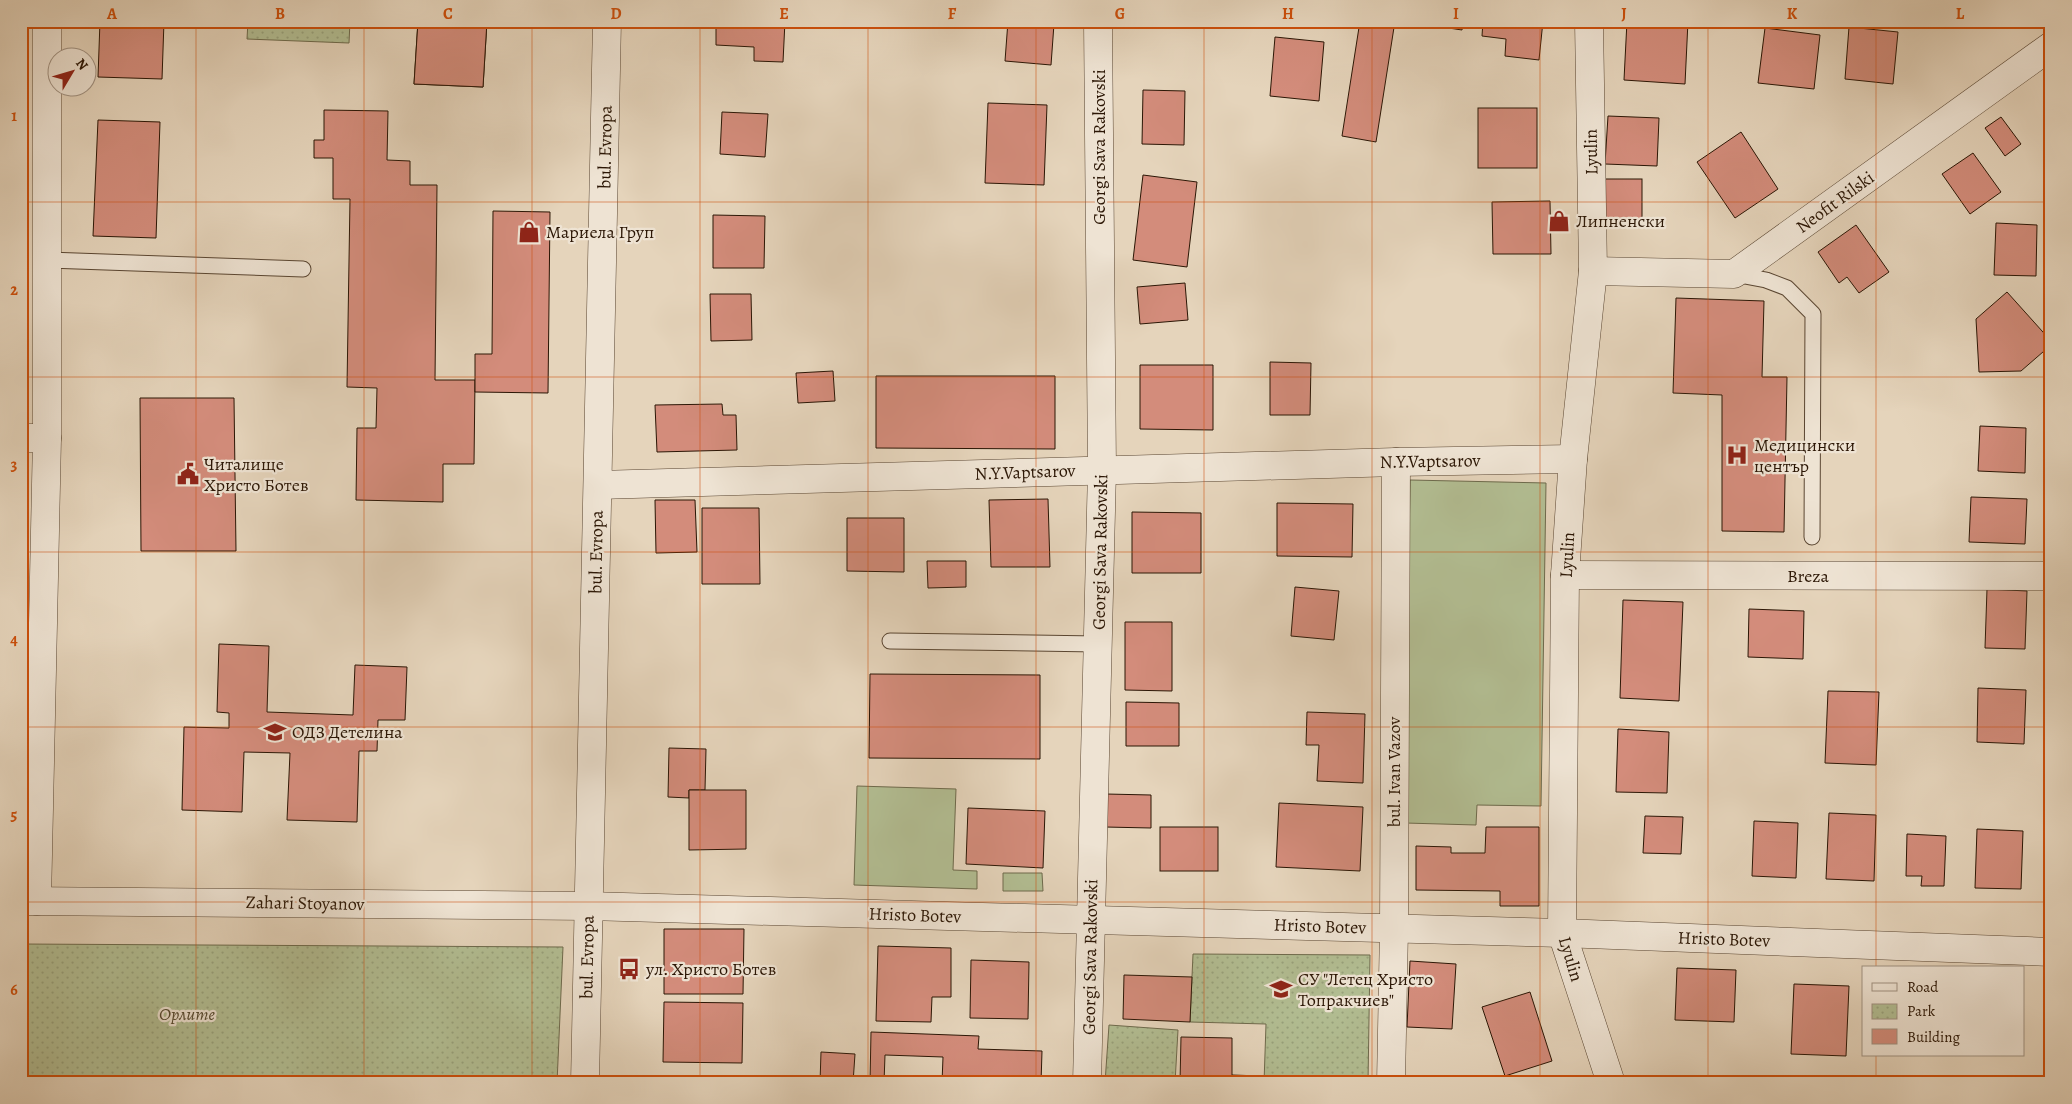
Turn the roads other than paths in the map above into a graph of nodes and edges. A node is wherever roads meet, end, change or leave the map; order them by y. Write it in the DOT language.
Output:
graph roads {
  1 [pos="47,21"];
  2 [pos="608,21"];
  3 [pos="1098,21"];
  4 [pos="1589,21"];
  5 [pos="2051,46"];
  6 [pos="48,260"];
  7 [pos="303,269"];
  8 [pos="1593,271"];
  9 [pos="1734,274"];
  10 [pos="34,438"];
  11 [pos="1573,459"];
  12 [pos="1396,462"];
  13 [pos="1102,470"];
  14 [pos="598,485"];
  15 [pos="1812,537"];
  16 [pos="1565,575"];
  17 [pos="2051,576"];
  18 [pos="890,641"];
  19 [pos="1098,644"];
  20 [pos="29,901"];
  21 [pos="588,906"];
  22 [pos="1091,920"];
  23 [pos="1394,928"];
  24 [pos="1562,933"];
  25 [pos="2051,952"];
  26 [pos="585,1083"];
  27 [pos="1087,1083"];
  28 [pos="1391,1083"];
  29 [pos="1611,1083"];
  1 -- 6 [label="street"];
  2 -- 14 [label="street, bul. Evropa"];
  3 -- 13 [label="street, Georgi Sava Rakovski"];
  4 -- 8 [label="street, Lyulin"];
  5 -- 9 [label="street, Neofit Rilski"];
  6 -- 7 [label="lane"];
  6 -- 10 [label="street"];
  8 -- 9 [label="street"];
  8 -- 11 [label="street, Lyulin"];
  9 -- 15 [label="lane"];
  10 -- 20 [label="street"];
  11 -- 12 [label="street, N.Y.Vaptsarov"];
  11 -- 16 [label="street, Lyulin"];
  12 -- 13 [label="street, N.Y.Vaptsarov"];
  12 -- 23 [label="street, bul. Ivan Vazov"];
  13 -- 14 [label="street, N.Y.Vaptsarov"];
  13 -- 19 [label="street, Georgi Sava Rakovski"];
  14 -- 21 [label="street, bul. Evropa"];
  16 -- 17 [label="street, Breza"];
  16 -- 24 [label="street, Lyulin"];
  18 -- 19 [label="lane"];
  19 -- 22 [label="street, Georgi Sava Rakovski"];
  20 -- 21 [label="street, Zahari Stoyanov"];
  21 -- 22 [label="street, Hristo Botev"];
  21 -- 26 [label="street, bul. Evropa"];
  22 -- 23 [label="street, Hristo Botev"];
  22 -- 27 [label="street, Georgi Sava Rakovski"];
  23 -- 24 [label="street, Hristo Botev"];
  23 -- 28 [label="street, bul. Ivan Vazov"];
  24 -- 25 [label="street, Hristo Botev"];
  24 -- 29 [label="street, Lyulin"];
}
